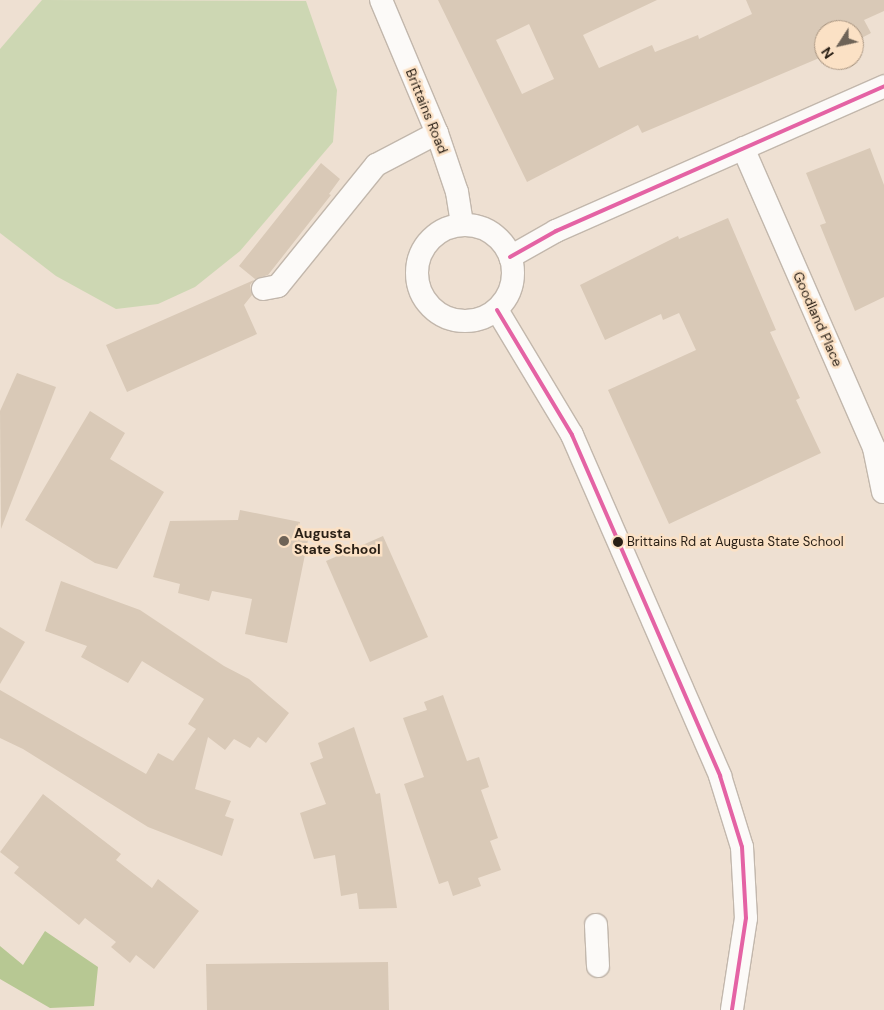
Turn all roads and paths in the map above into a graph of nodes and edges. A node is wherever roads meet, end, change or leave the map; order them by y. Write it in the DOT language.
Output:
graph roads {
  1 [pos="381,0"];
  2 [pos="884,86"];
  3 [pos="437,133"];
  4 [pos="743,148"];
  5 [pos="462,225"];
  6 [pos="510,257"];
  7 [pos="263,289"];
  8 [pos="496,310"];
  9 [pos="883,492"];
  10 [pos="596,925"];
  11 [pos="598,966"];
  12 [pos="732,1010"];
  1 -- 3 [label="street, Brittains Road"];
  2 -- 4 [label="street"];
  3 -- 5 [label="street, Brittains Road"];
  3 -- 7 [label="street"];
  4 -- 6 [label="street"];
  4 -- 9 [label="street, Goodland Place"];
  5 -- 6 [label="street"];
  5 -- 8 [label="street"];
  6 -- 8 [label="street"];
  8 -- 12 [label="street"];
  10 -- 11 [label="street"];
}
